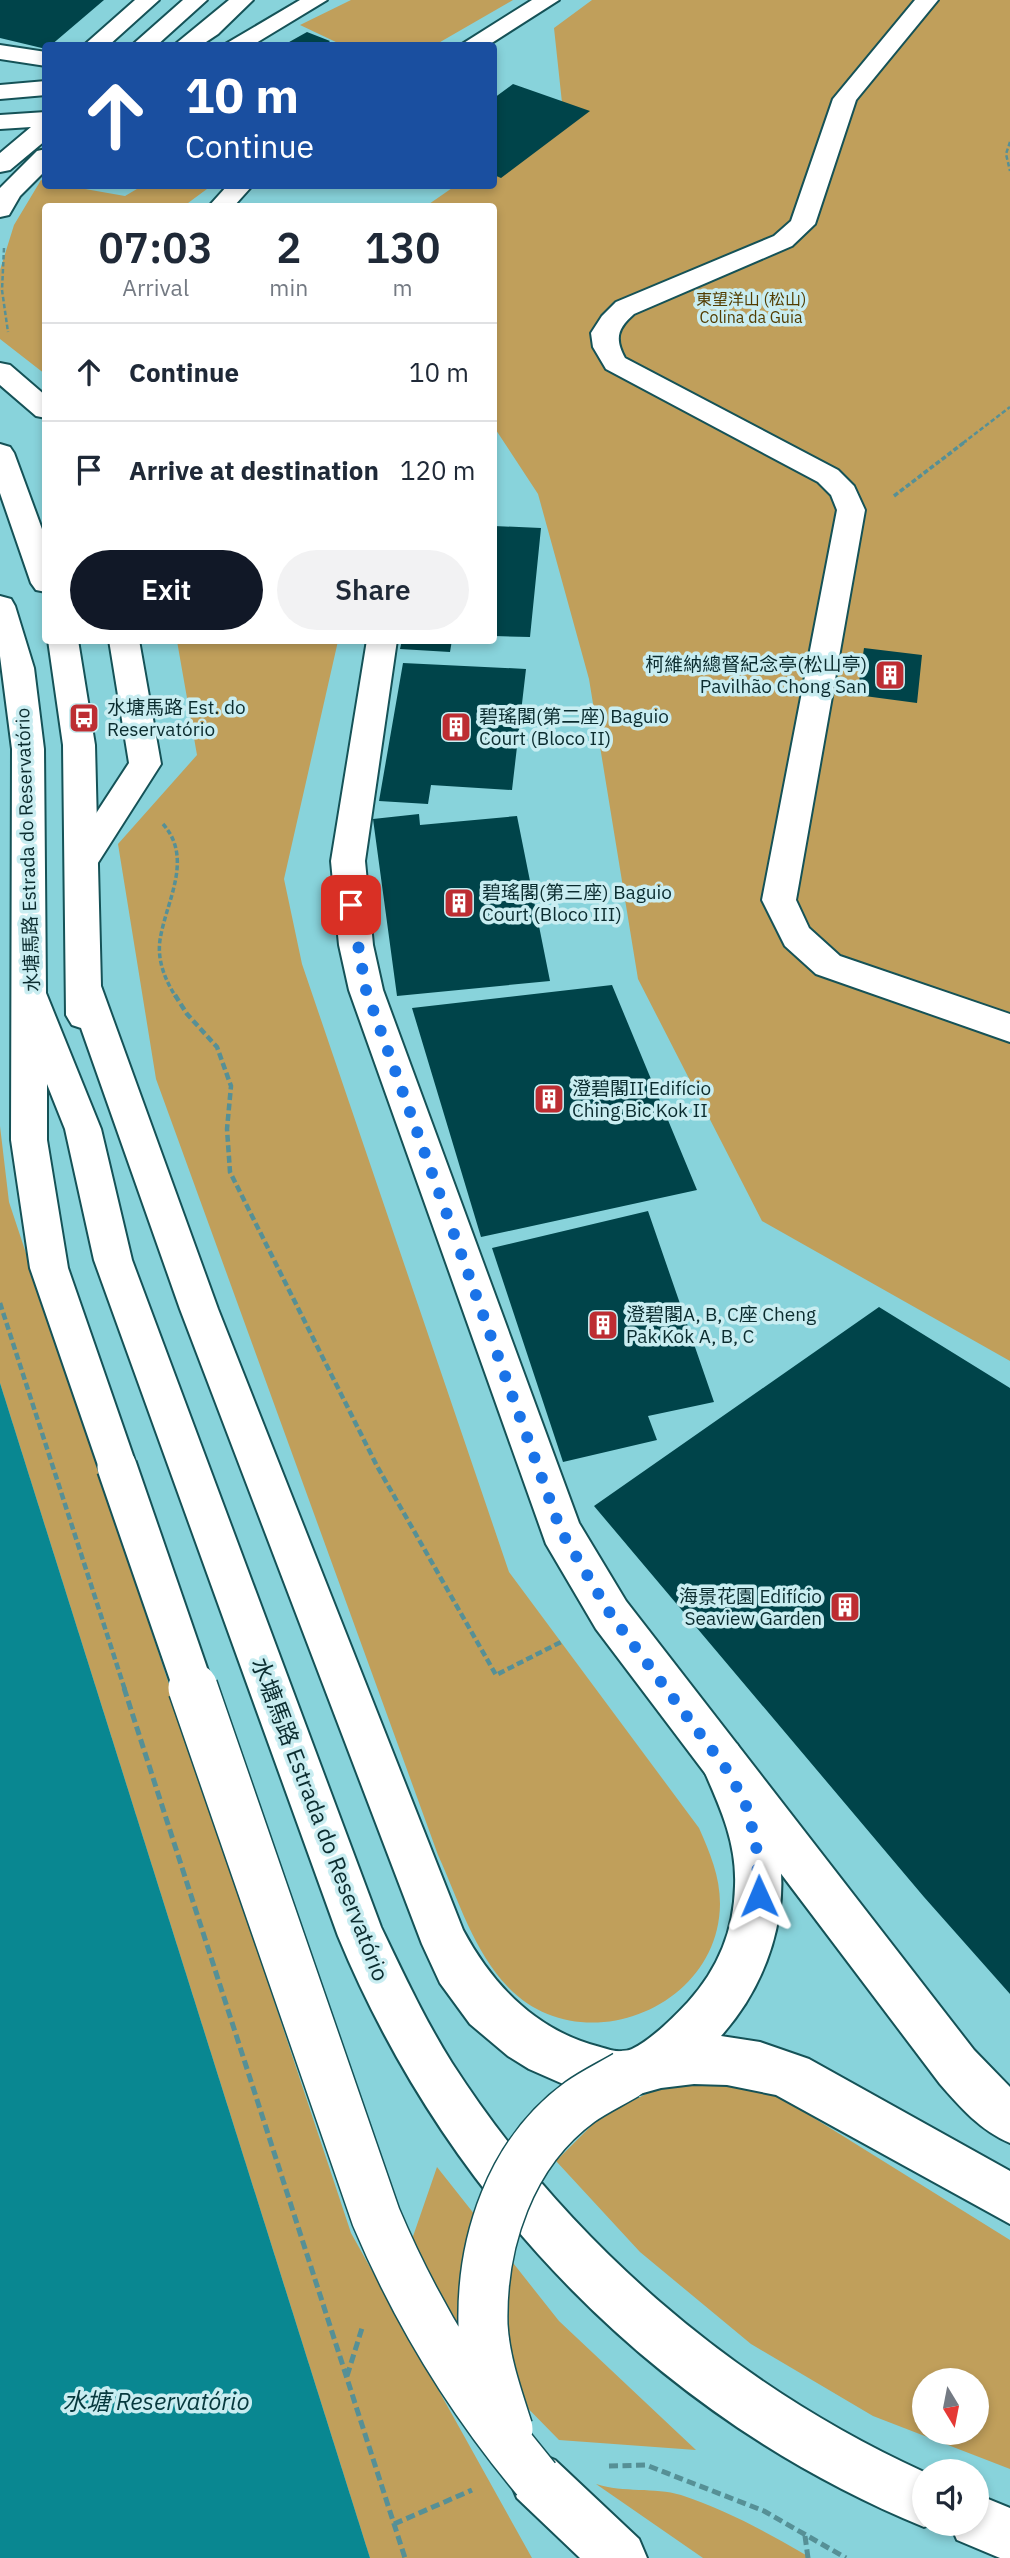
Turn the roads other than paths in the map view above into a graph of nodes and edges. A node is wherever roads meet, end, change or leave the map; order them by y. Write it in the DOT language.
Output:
graph roads {
  1 [pos="148,0"];
  2 [pos="196,0"];
  3 [pos="242,0"];
  4 [pos="316,0"];
  5 [pos="548,0"];
  6 [pos="927,0"];
  7 [pos="99,42"];
  8 [pos="147,42"];
  9 [pos="190,42"];
  10 [pos="240,42"];
  11 [pos="477,42"];
  12 [pos="0,52"];
  13 [pos="42,58"];
  14 [pos="42,88"];
  15 [pos="0,92"];
  16 [pos="42,118"];
  17 [pos="0,122"];
  18 [pos="42,130"];
  19 [pos="42,160"];
  20 [pos="0,167"];
  21 [pos="237,189"];
  22 [pos="224,203"];
  23 [pos="0,210"];
  24 [pos="0,371"];
  25 [pos="42,407"];
  26 [pos="0,453"];
  27 [pos="42,572"];
  28 [pos="0,606"];
  29 [pos="64,644"];
  30 [pos="125,644"];
  31 [pos="381,644"];
  32 [pos="82,861"];
  33 [pos="85,989"];
  34 [pos="29,994"];
  35 [pos="1010,1028"];
  36 [pos="83,1129"];
  37 [pos="721,1759"];
  38 [pos="634,2072"];
  39 [pos="1010,2118"];
  40 [pos="1010,2199"];
  41 [pos="536,2479"];
  42 [pos="912,2494"];
  43 [pos="989,2526"];
  44 [pos="1010,2535"];
  45 [pos="620,2558"];
  1 -- 7 [label="main road"];
  2 -- 8 [label="main road"];
  3 -- 9 [label="main road"];
  4 -- 10 [label="main road"];
  5 -- 11 [label="main road"];
  6 -- 35 [label="main road"];
  12 -- 13 [label="main road"];
  14 -- 15 [label="main road"];
  16 -- 17 [label="main road"];
  18 -- 20 [label="main road"];
  19 -- 23 [label="main road"];
  21 -- 22 [label="main road"];
  24 -- 25 [label="main road"];
  26 -- 27 [label="main road"];
  28 -- 34 [label="main road, 水塘馬路 Estrada do Reservatório"];
  29 -- 32 [label="main road, 水塘馬路 Estrada do Reservatório"];
  30 -- 32 [label="main road"];
  31 -- 37 [label="main road"];
  32 -- 33 [label="main road, 水塘馬路 Estrada do Reservatório"];
  33 -- 36 [label="main road, 水塘馬路 Estrada do Reservatório"];
  33 -- 38 [label="main road"];
  34 -- 36 [label="main road, 水塘馬路 Estrada do Reservatório"];
  34 -- 41 [label="main road, bridge"];
  36 -- 42 [label="main road, 水塘馬路 Estrada do Reservatório"];
  37 -- 38 [label="main road"];
  37 -- 39 [label="main road"];
  38 -- 40 [label="main road"];
  38 -- 41 [label="main road, bridge"];
  41 -- 45 [label="main road"];
  43 -- 44 [label="main road"];
}
